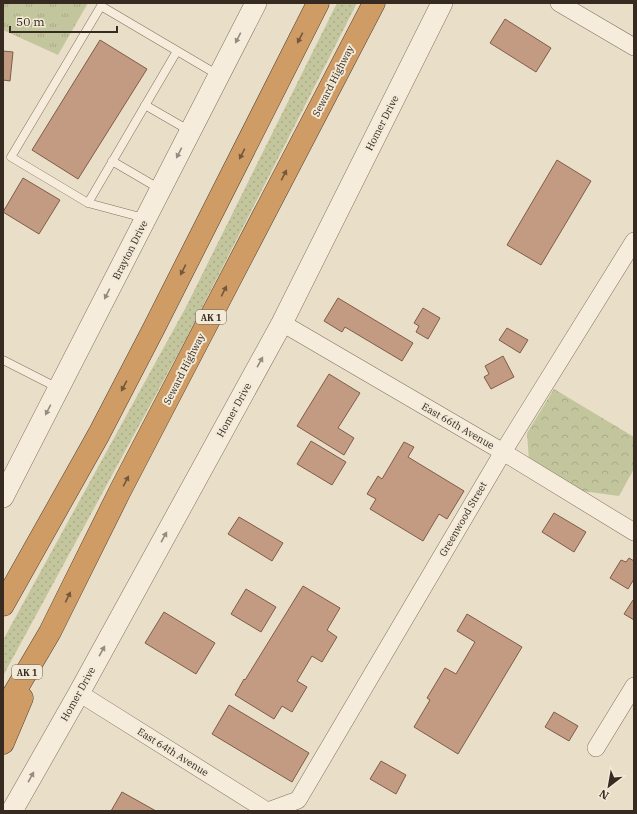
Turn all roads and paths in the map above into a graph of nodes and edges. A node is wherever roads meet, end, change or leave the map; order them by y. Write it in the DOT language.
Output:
graph roads {
  1 [pos="256,3"];
  2 [pos="318,3"];
  3 [pos="374,3"];
  4 [pos="442,3"];
  5 [pos="559,3"];
  6 [pos="634,47"];
  7 [pos="177,51"];
  8 [pos="219,76"];
  9 [pos="145,105"];
  10 [pos="190,131"];
  11 [pos="112,161"];
  12 [pos="161,189"];
  13 [pos="88,203"];
  14 [pos="146,219"];
  15 [pos="634,241"];
  16 [pos="282,323"];
  17 [pos="3,360"];
  18 [pos="59,388"];
  19 [pos="99,434"];
  20 [pos="503,452"];
  21 [pos="3,497"];
  22 [pos="634,532"];
  23 [pos="3,582"];
  24 [pos="3,605"];
  25 [pos="50,632"];
  26 [pos="634,686"];
  27 [pos="79,693"];
  28 [pos="3,712"];
  29 [pos="3,743"];
  30 [pos="596,748"];
  31 [pos="298,800"];
  32 [pos="12,811"];
  33 [pos="268,811"];
  1 -- 8 [label="street, Brayton Drive, one-way"];
  2 -- 19 [label="highway, one-way"];
  25 -- 3 [label="highway, Seward Highway / AK 1, one-way"];
  4 -- 16 [label="street, Homer Drive"];
  5 -- 6 [label="street"];
  7 -- 8 [label="lane"];
  7 -- 9 [label="lane"];
  7 -- 13 [label="lane"];
  8 -- 10 [label="street, Brayton Drive"];
  9 -- 10 [label="lane"];
  9 -- 11 [label="lane"];
  10 -- 12 [label="street, Brayton Drive, one-way"];
  11 -- 12 [label="lane"];
  11 -- 13 [label="lane"];
  12 -- 14 [label="street, Brayton Drive"];
  13 -- 14 [label="lane"];
  14 -- 18 [label="street, Brayton Drive, one-way"];
  15 -- 20 [label="street, Greenwood Street"];
  16 -- 20 [label="street, East 66th Avenue"];
  27 -- 16 [label="street, Homer Drive, one-way"];
  17 -- 18 [label="lane"];
  18 -- 21 [label="street, Brayton Drive, one-way"];
  19 -- 23 [label="highway"];
  19 -- 24 [label="highway"];
  20 -- 22 [label="street, East 66th Avenue"];
  20 -- 31 [label="street, Greenwood Street"];
  25 -- 28 [label="highway, Seward Highway / AK 1"];
  25 -- 29 [label="highway"];
  26 -- 30 [label="street"];
  32 -- 27 [label="street, Homer Drive, one-way"];
  27 -- 33 [label="street, East 64th Avenue"];
  31 -- 33 [label="street, East 64th Avenue"];
}
